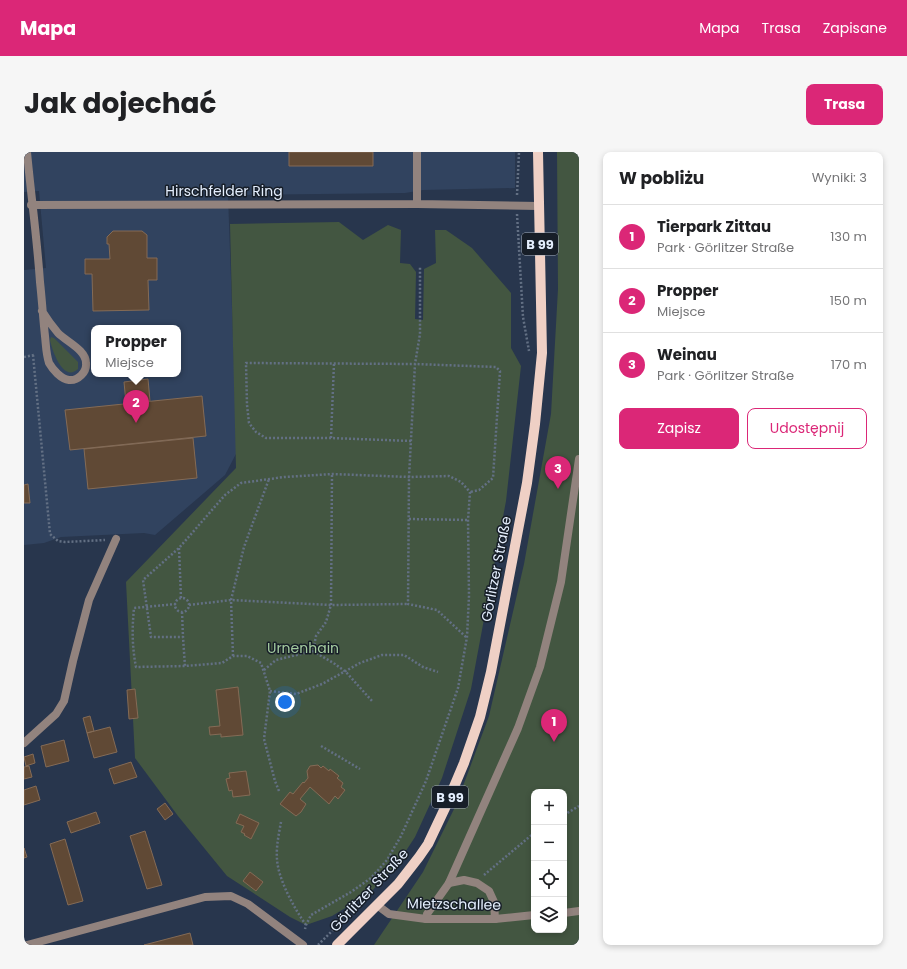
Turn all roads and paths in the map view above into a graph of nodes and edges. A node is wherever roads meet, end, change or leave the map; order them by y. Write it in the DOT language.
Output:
graph roads {
  1 [pos="27,152"];
  2 [pos="417,152"];
  3 [pos="518,152"];
  4 [pos="538,152"];
  5 [pos="417,204"];
  6 [pos="31,205"];
  7 [pos="517,205"];
  8 [pos="539,206"];
  9 [pos="420,267"];
  10 [pos="42,311"];
  11 [pos="33,355"];
  12 [pos="530,358"];
  13 [pos="334,363"];
  14 [pos="415,364"];
  15 [pos="331,438"];
  16 [pos="410,442"];
  17 [pos="579,459"];
  18 [pos="332,474"];
  19 [pos="409,477"];
  20 [pos="270,479"];
  21 [pos="470,492"];
  22 [pos="409,519"];
  23 [pos="468,520"];
  24 [pos="116,539"];
  25 [pos="179,548"];
  26 [pos="181,598"];
  27 [pos="231,600"];
  28 [pos="176,604"];
  29 [pos="189,604"];
  30 [pos="408,604"];
  31 [pos="331,605"];
  32 [pos="147,606"];
  33 [pos="182,612"];
  34 [pos="184,637"];
  35 [pos="467,637"];
  36 [pos="313,651"];
  37 [pos="233,656"];
  38 [pos="185,666"];
  39 [pos="264,670"];
  40 [pos="346,672"];
  41 [pos="438,672"];
  42 [pos="270,691"];
  43 [pos="372,701"];
  44 [pos="24,743"];
  45 [pos="321,746"];
  46 [pos="360,769"];
  47 [pos="279,791"];
  48 [pos="579,806"];
  49 [pos="567,813"];
  50 [pos="281,822"];
  51 [pos="531,835"];
  52 [pos="449,883"];
  53 [pos="477,883"];
  54 [pos="377,905"];
  55 [pos="579,911"];
  56 [pos="567,912"];
  57 [pos="531,915"];
  58 [pos="426,919"];
  59 [pos="495,919"];
  60 [pos="340,924"];
  61 [pos="306,925"];
  62 [pos="306,929"];
  63 [pos="27,945"];
  64 [pos="303,945"];
  65 [pos="318,945"];
  66 [pos="337,945"];
  1 -- 6 [label="street"];
  2 -- 5 [label="street"];
  3 -- 7 [label="path"];
  4 -- 8 [label="main road, Görlitzer Straße / B 99"];
  5 -- 6 [label="street, Hirschfelder Ring"];
  5 -- 7 [label="street, Hirschfelder Ring"];
  6 -- 10 [label="street"];
  7 -- 8 [label="street, Hirschfelder Ring"];
  7 -- 12 [label="path"];
  8 -- 54 [label="main road, Görlitzer Straße / B 99"];
  9 -- 14 [label="path"];
  10 -- 10 [label="street"];
  11 -- 24 [label="path"];
  13 -- 14 [label="path"];
  13 -- 15 [label="path"];
  13 -- 15 [label="path"];
  14 -- 16 [label="path"];
  14 -- 21 [label="path"];
  15 -- 16 [label="path"];
  16 -- 19 [label="path"];
  17 -- 52 [label="street"];
  18 -- 19 [label="path"];
  18 -- 20 [label="path"];
  18 -- 31 [label="path"];
  19 -- 21 [label="path"];
  19 -- 22 [label="path"];
  20 -- 25 [label="path"];
  20 -- 27 [label="path"];
  21 -- 23 [label="path"];
  22 -- 23 [label="path"];
  22 -- 30 [label="path"];
  23 -- 35 [label="path"];
  24 -- 44 [label="street"];
  25 -- 26 [label="path"];
  25 -- 32 [label="path"];
  26 -- 28 [label="path"];
  26 -- 29 [label="path"];
  27 -- 29 [label="path"];
  27 -- 31 [label="path"];
  27 -- 37 [label="path"];
  28 -- 32 [label="path"];
  28 -- 33 [label="path"];
  29 -- 33 [label="path"];
  30 -- 31 [label="path"];
  30 -- 35 [label="path"];
  31 -- 36 [label="path"];
  32 -- 34 [label="path"];
  32 -- 38 [label="path"];
  33 -- 34 [label="path"];
  34 -- 38 [label="path"];
  35 -- 61 [label="path"];
  36 -- 39 [label="path"];
  36 -- 40 [label="path"];
  37 -- 38 [label="path"];
  37 -- 39 [label="path"];
  39 -- 42 [label="path"];
  40 -- 41 [label="path"];
  40 -- 42 [label="path"];
  40 -- 43 [label="path"];
  42 -- 47 [label="path"];
  45 -- 46 [label="path"];
  48 -- 49 [label="path"];
  50 -- 61 [label="path"];
  51 -- 53 [label="path"];
  52 -- 53 [label="street"];
  52 -- 58 [label="street"];
  53 -- 59 [label="street"];
  54 -- 58 [label="street, Mietzschallee"];
  54 -- 66 [label="main road, Görlitzer Straße / B 99"];
  55 -- 56 [label="street"];
  57 -- 59 [label="street, Mietzschallee"];
  58 -- 59 [label="street, Mietzschallee"];
  60 -- 65 [label="path"];
  61 -- 62 [label="path"];
  63 -- 64 [label="street"];
}
